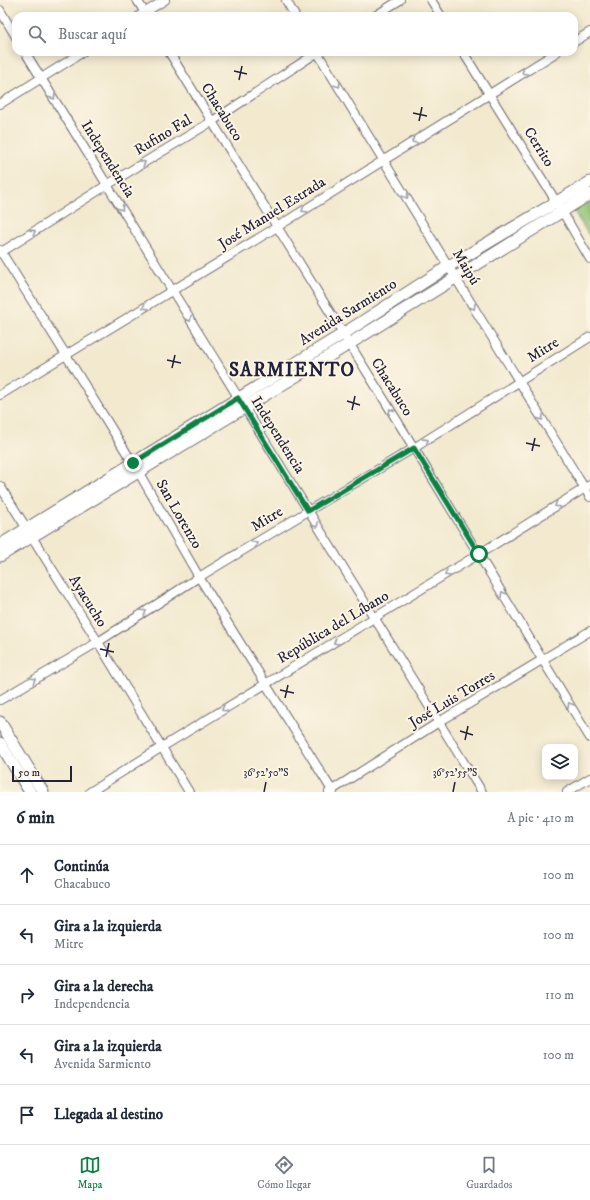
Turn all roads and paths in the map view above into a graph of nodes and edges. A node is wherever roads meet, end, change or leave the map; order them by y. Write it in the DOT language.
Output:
graph roads {
  1 [pos="137,0"];
  2 [pos="165,0"];
  3 [pos="286,0"];
  4 [pos="400,0"];
  5 [pos="431,0"];
  6 [pos="0,10"];
  7 [pos="143,12"];
  8 [pos="148,12"];
  9 [pos="294,12"];
  10 [pos="381,12"];
  11 [pos="438,12"];
  12 [pos="12,30"];
  13 [pos="590,32"];
  14 [pos="578,40"];
  15 [pos="27,56"];
  16 [pos="76,56"];
  17 [pos="171,56"];
  18 [pos="312,56"];
  19 [pos="320,56"];
  20 [pos="465,56"];
  21 [pos="551,56"];
  22 [pos="41,78"];
  23 [pos="489,94"];
  24 [pos="0,104"];
  25 [pos="211,122"];
  26 [pos="384,159"];
  27 [pos="590,182"];
  28 [pos="107,185"];
  29 [pos="590,194"];
  30 [pos="560,207"];
  31 [pos="277,227"];
  32 [pos="0,251"];
  33 [pos="590,259"];
  34 [pos="449,266"];
  35 [pos="456,278"];
  36 [pos="172,290"];
  37 [pos="343,334"];
  38 [pos="590,337"];
  39 [pos="349,344"];
  40 [pos="66,355"];
  41 [pos="518,382"];
  42 [pos="0,395"];
  43 [pos="241,403"];
  44 [pos="414,448"];
  45 [pos="136,468"];
  46 [pos="0,486"];
  47 [pos="587,486"];
  48 [pos="590,497"];
  49 [pos="308,511"];
  50 [pos="29,532"];
  51 [pos="0,545"];
  52 [pos="479,554"];
  53 [pos="0,556"];
  54 [pos="199,577"];
  55 [pos="374,619"];
  56 [pos="590,632"];
  57 [pos="98,642"];
  58 [pos="543,660"];
  59 [pos="265,684"];
  60 [pos="0,700"];
  61 [pos="0,722"];
  62 [pos="439,722"];
  63 [pos="590,738"];
  64 [pos="0,743"];
  65 [pos="162,747"];
  66 [pos="590,778"];
  67 [pos="331,791"];
  68 [pos="30,792"];
  69 [pos="43,792"];
  70 [pos="90,792"];
  71 [pos="189,792"];
  72 [pos="482,792"];
  73 [pos="567,792"];
  1 -- 7 [label="street"];
  2 -- 8 [label="street"];
  3 -- 9 [label="street"];
  4 -- 10 [label="street"];
  5 -- 11 [label="street"];
  6 -- 12 [label="street"];
  13 -- 14 [label="street"];
  15 -- 22 [label="street, Independencia"];
  16 -- 22 [label="street"];
  17 -- 25 [label="street, Chacabuco"];
  18 -- 25 [label="street, Rufino Fal"];
  19 -- 26 [label="street, Maipú, one-way"];
  20 -- 23 [label="street, Cerrito"];
  21 -- 23 [label="street, José Manuel Estrada, one-way"];
  22 -- 24 [label="street"];
  22 -- 28 [label="street, Independencia, one-way"];
  23 -- 26 [label="street, José Manuel Estrada, one-way"];
  23 -- 30 [label="street, Cerrito"];
  28 -- 25 [label="street, Rufino Fal, one-way"];
  25 -- 31 [label="street, Chacabuco"];
  26 -- 31 [label="street, José Manuel Estrada, one-way"];
  26 -- 34 [label="street, Maipú, one-way"];
  27 -- 30 [label="main road, Avenida Sarmiento"];
  32 -- 28 [label="street, Rufino Fal, one-way"];
  28 -- 36 [label="street, Independencia, one-way"];
  29 -- 30 [label="main road, Avenida Sarmiento"];
  30 -- 33 [label="street, Cerrito"];
  30 -- 34 [label="main road, Avenida Sarmiento"];
  30 -- 35 [label="main road, Avenida Sarmiento"];
  31 -- 36 [label="street, José Manuel Estrada"];
  31 -- 37 [label="street, Chacabuco"];
  32 -- 40 [label="street, San Lorenzo"];
  34 -- 35 [label="street, Maipú"];
  34 -- 37 [label="main road, Avenida Sarmiento"];
  35 -- 39 [label="main road, Avenida Sarmiento"];
  35 -- 41 [label="street, Maipú, one-way"];
  36 -- 40 [label="street, José Manuel Estrada, one-way"];
  36 -- 43 [label="street, Independencia, one-way"];
  37 -- 39 [label="street, Chacabuco"];
  37 -- 43 [label="main road, Avenida Sarmiento"];
  38 -- 41 [label="street, Mitre"];
  39 -- 43 [label="main road, Avenida Sarmiento"];
  44 -- 39 [label="street, Chacabuco, one-way"];
  40 -- 42 [label="street, José Manuel Estrada"];
  40 -- 45 [label="street, San Lorenzo"];
  44 -- 41 [label="street, Mitre, one-way"];
  41 -- 47 [label="street, Maipú, one-way"];
  43 -- 45 [label="main road, Avenida Sarmiento"];
  43 -- 49 [label="street, Independencia"];
  44 -- 49 [label="street, Mitre"];
  44 -- 52 [label="street, Chacabuco"];
  45 -- 50 [label="main road, Avenida Sarmiento"];
  45 -- 54 [label="street, San Lorenzo"];
  46 -- 50 [label="street, Ayacucho"];
  47 -- 48 [label="street, Maipú"];
  47 -- 52 [label="street, República del Líbano, one-way"];
  54 -- 49 [label="street, Mitre, one-way"];
  49 -- 55 [label="street, Independencia, one-way"];
  50 -- 51 [label="main road, Avenida Sarmiento"];
  50 -- 53 [label="main road, Avenida Sarmiento"];
  50 -- 57 [label="street, Ayacucho"];
  52 -- 55 [label="street, República del Líbano, one-way"];
  58 -- 52 [label="street, Chacabuco, one-way"];
  57 -- 54 [label="street, Mitre, one-way"];
  54 -- 59 [label="street, San Lorenzo"];
  55 -- 59 [label="street, República del Líbano, one-way"];
  55 -- 62 [label="street, Independencia"];
  56 -- 58 [label="street, José Luis Torres"];
  60 -- 57 [label="street, Mitre, one-way"];
  57 -- 65 [label="street, Ayacucho"];
  58 -- 62 [label="street, José Luis Torres"];
  63 -- 58 [label="street, Chacabuco, one-way"];
  59 -- 65 [label="street, República del Líbano, one-way"];
  59 -- 67 [label="street, San Lorenzo"];
  61 -- 69 [label="main road"];
  62 -- 67 [label="street, José Luis Torres"];
  62 -- 72 [label="street, Independencia"];
  64 -- 68 [label="main road"];
  65 -- 70 [label="street, República del Líbano"];
  65 -- 71 [label="street, Ayacucho"];
  66 -- 73 [label="street"];
}
